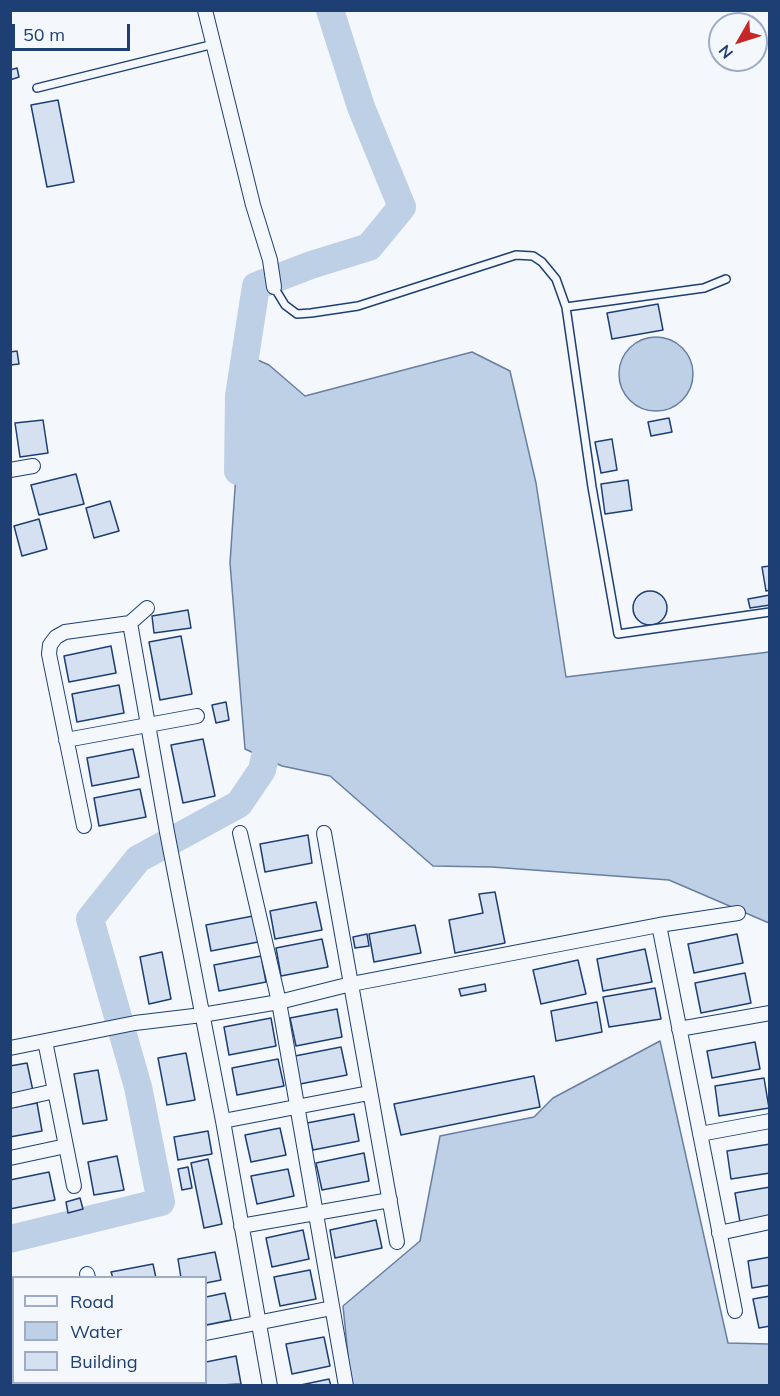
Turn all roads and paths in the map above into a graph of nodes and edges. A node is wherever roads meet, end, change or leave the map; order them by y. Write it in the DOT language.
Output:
graph roads {
  1 [pos="206,10"];
  2 [pos="214,44"];
  3 [pos="37,88"];
  4 [pos="726,279"];
  5 [pos="274,287"];
  6 [pos="566,307"];
  7 [pos="33,466"];
  8 [pos="10,470"];
  9 [pos="147,608"];
  10 [pos="770,612"];
  11 [pos="130,623"];
  12 [pos="197,716"];
  13 [pos="148,725"];
  14 [pos="66,740"];
  15 [pos="84,826"];
  16 [pos="240,833"];
  17 [pos="324,833"];
  18 [pos="738,913"];
  19 [pos="659,925"];
  20 [pos="351,984"];
  21 [pos="279,1002"];
  22 [pos="770,1013"];
  23 [pos="202,1015"];
  24 [pos="680,1029"];
  25 [pos="45,1041"];
  26 [pos="10,1048"];
  27 [pos="55,1091"];
  28 [pos="369,1093"];
  29 [pos="10,1101"];
  30 [pos="296,1107"];
  31 [pos="223,1121"];
  32 [pos="770,1121"];
  33 [pos="700,1134"];
  34 [pos="66,1146"];
  35 [pos="10,1158"];
  36 [pos="74,1186"];
  37 [pos="390,1200"];
  38 [pos="316,1213"];
  39 [pos="770,1222"];
  40 [pos="241,1226"];
  41 [pos="719,1233"];
  42 [pos="397,1242"];
  43 [pos="332,1308"];
  44 [pos="735,1311"];
  45 [pos="259,1322"];
  46 [pos="207,1333"];
  47 [pos="270,1386"];
  48 [pos="346,1386"];
  1 -- 2 [label="street"];
  2 -- 3 [label="lane"];
  2 -- 5 [label="street"];
  4 -- 6 [label="lane"];
  5 -- 6 [label="lane"];
  6 -- 10 [label="lane"];
  7 -- 8 [label="street"];
  9 -- 11 [label="street"];
  11 -- 13 [label="street"];
  11 -- 14 [label="street"];
  12 -- 13 [label="street"];
  13 -- 14 [label="street"];
  13 -- 23 [label="street"];
  14 -- 15 [label="street"];
  16 -- 21 [label="street"];
  17 -- 20 [label="street"];
  18 -- 19 [label="street"];
  19 -- 20 [label="street"];
  19 -- 24 [label="street"];
  20 -- 21 [label="street"];
  20 -- 28 [label="street"];
  21 -- 23 [label="street"];
  21 -- 30 [label="street"];
  22 -- 24 [label="street"];
  23 -- 25 [label="street"];
  23 -- 31 [label="street"];
  24 -- 33 [label="street"];
  25 -- 26 [label="street"];
  25 -- 27 [label="street"];
  27 -- 29 [label="street"];
  27 -- 34 [label="street"];
  28 -- 30 [label="street"];
  28 -- 37 [label="street"];
  30 -- 31 [label="street"];
  30 -- 38 [label="street"];
  31 -- 40 [label="street"];
  32 -- 33 [label="street"];
  33 -- 41 [label="street"];
  34 -- 35 [label="street"];
  34 -- 36 [label="street"];
  37 -- 38 [label="street"];
  37 -- 42 [label="street"];
  38 -- 40 [label="street"];
  38 -- 43 [label="street"];
  39 -- 41 [label="street"];
  40 -- 45 [label="street"];
  41 -- 44 [label="street"];
  43 -- 45 [label="street"];
  43 -- 48 [label="street"];
  45 -- 46 [label="street"];
  45 -- 47 [label="street"];
}
